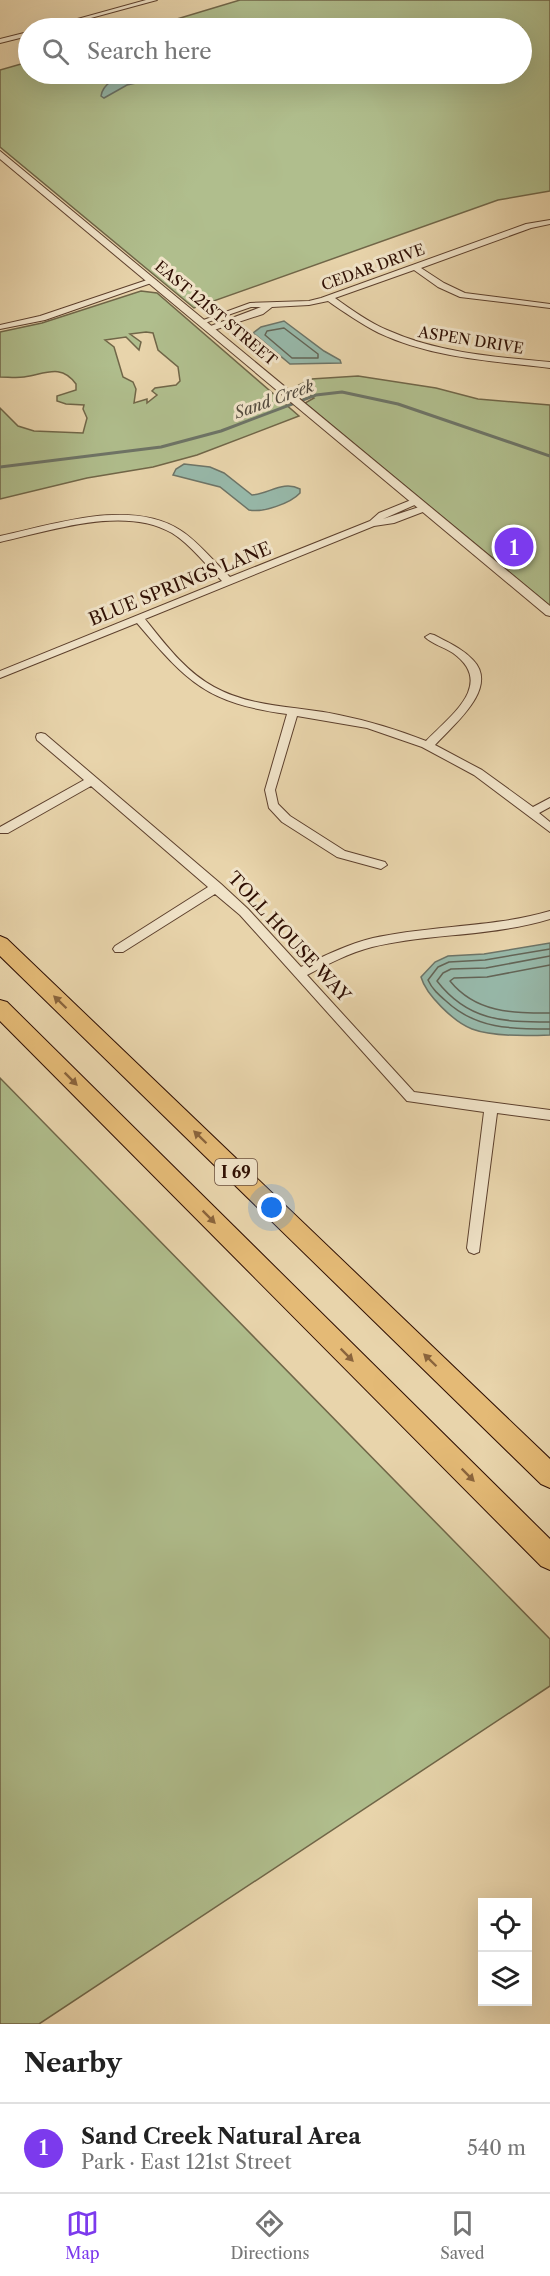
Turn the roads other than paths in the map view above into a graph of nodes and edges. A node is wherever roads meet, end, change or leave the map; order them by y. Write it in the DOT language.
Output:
graph roads {
  1 [pos="129,0"];
  2 [pos="154,0"];
  3 [pos="139,4"];
  4 [pos="86,18"];
  5 [pos="18,36"];
  6 [pos="0,41"];
  7 [pos="0,154"];
  8 [pos="550,222"];
  9 [pos="415,267"];
  10 [pos="153,281"];
  11 [pos="329,298"];
  12 [pos="550,306"];
  13 [pos="206,325"];
  14 [pos="0,327"];
  15 [pos="550,365"];
  16 [pos="420,504"];
  17 [pos="0,539"];
  18 [pos="229,582"];
  19 [pos="550,612"];
  20 [pos="139,619"];
  21 [pos="430,637"];
  22 [pos="0,675"];
  23 [pos="293,712"];
  24 [pos="41,737"];
  25 [pos="428,746"];
  26 [pos="92,781"];
  27 [pos="550,802"];
  28 [pos="532,812"];
  29 [pos="550,828"];
  30 [pos="4,830"];
  31 [pos="381,865"];
  32 [pos="218,887"];
  33 [pos="550,915"];
  34 [pos="0,944"];
  35 [pos="119,949"];
  36 [pos="300,973"];
  37 [pos="0,1008"];
  38 [pos="491,1108"];
  39 [pos="550,1115"];
  40 [pos="474,1248"];
  41 [pos="550,1476"];
  42 [pos="550,1557"];
  1 -- 3 [label="street"];
  2 -- 3 [label="street"];
  3 -- 4 [label="street"];
  5 -- 6 [label="street"];
  7 -- 10 [label="street, EAST 121ST STREET"];
  8 -- 9 [label="street, CEDAR DRIVE"];
  9 -- 11 [label="street, CEDAR DRIVE"];
  9 -- 12 [label="street"];
  10 -- 13 [label="street, EAST 121ST STREET"];
  10 -- 14 [label="street"];
  11 -- 13 [label="street, CEDAR DRIVE"];
  11 -- 15 [label="street, ASPEN DRIVE"];
  13 -- 16 [label="street, EAST 121ST STREET"];
  16 -- 18 [label="street, BLUE SPRINGS LANE"];
  16 -- 19 [label="street, EAST 121ST STREET"];
  17 -- 18 [label="street"];
  18 -- 20 [label="street, BLUE SPRINGS LANE"];
  20 -- 22 [label="street, BLUE SPRINGS LANE"];
  20 -- 23 [label="street"];
  21 -- 25 [label="street"];
  23 -- 25 [label="street"];
  23 -- 31 [label="street"];
  24 -- 26 [label="street, TOLL HOUSE WAY"];
  25 -- 28 [label="street"];
  26 -- 30 [label="street"];
  26 -- 32 [label="street, TOLL HOUSE WAY"];
  27 -- 28 [label="street"];
  28 -- 29 [label="street"];
  32 -- 35 [label="street"];
  32 -- 36 [label="street, TOLL HOUSE WAY"];
  33 -- 36 [label="street"];
  41 -- 34 [label="highway, I 69, one-way"];
  36 -- 38 [label="street, TOLL HOUSE WAY"];
  37 -- 42 [label="highway, I 69, one-way"];
  38 -- 39 [label="street, TOLL HOUSE WAY"];
  38 -- 40 [label="street"];
}
